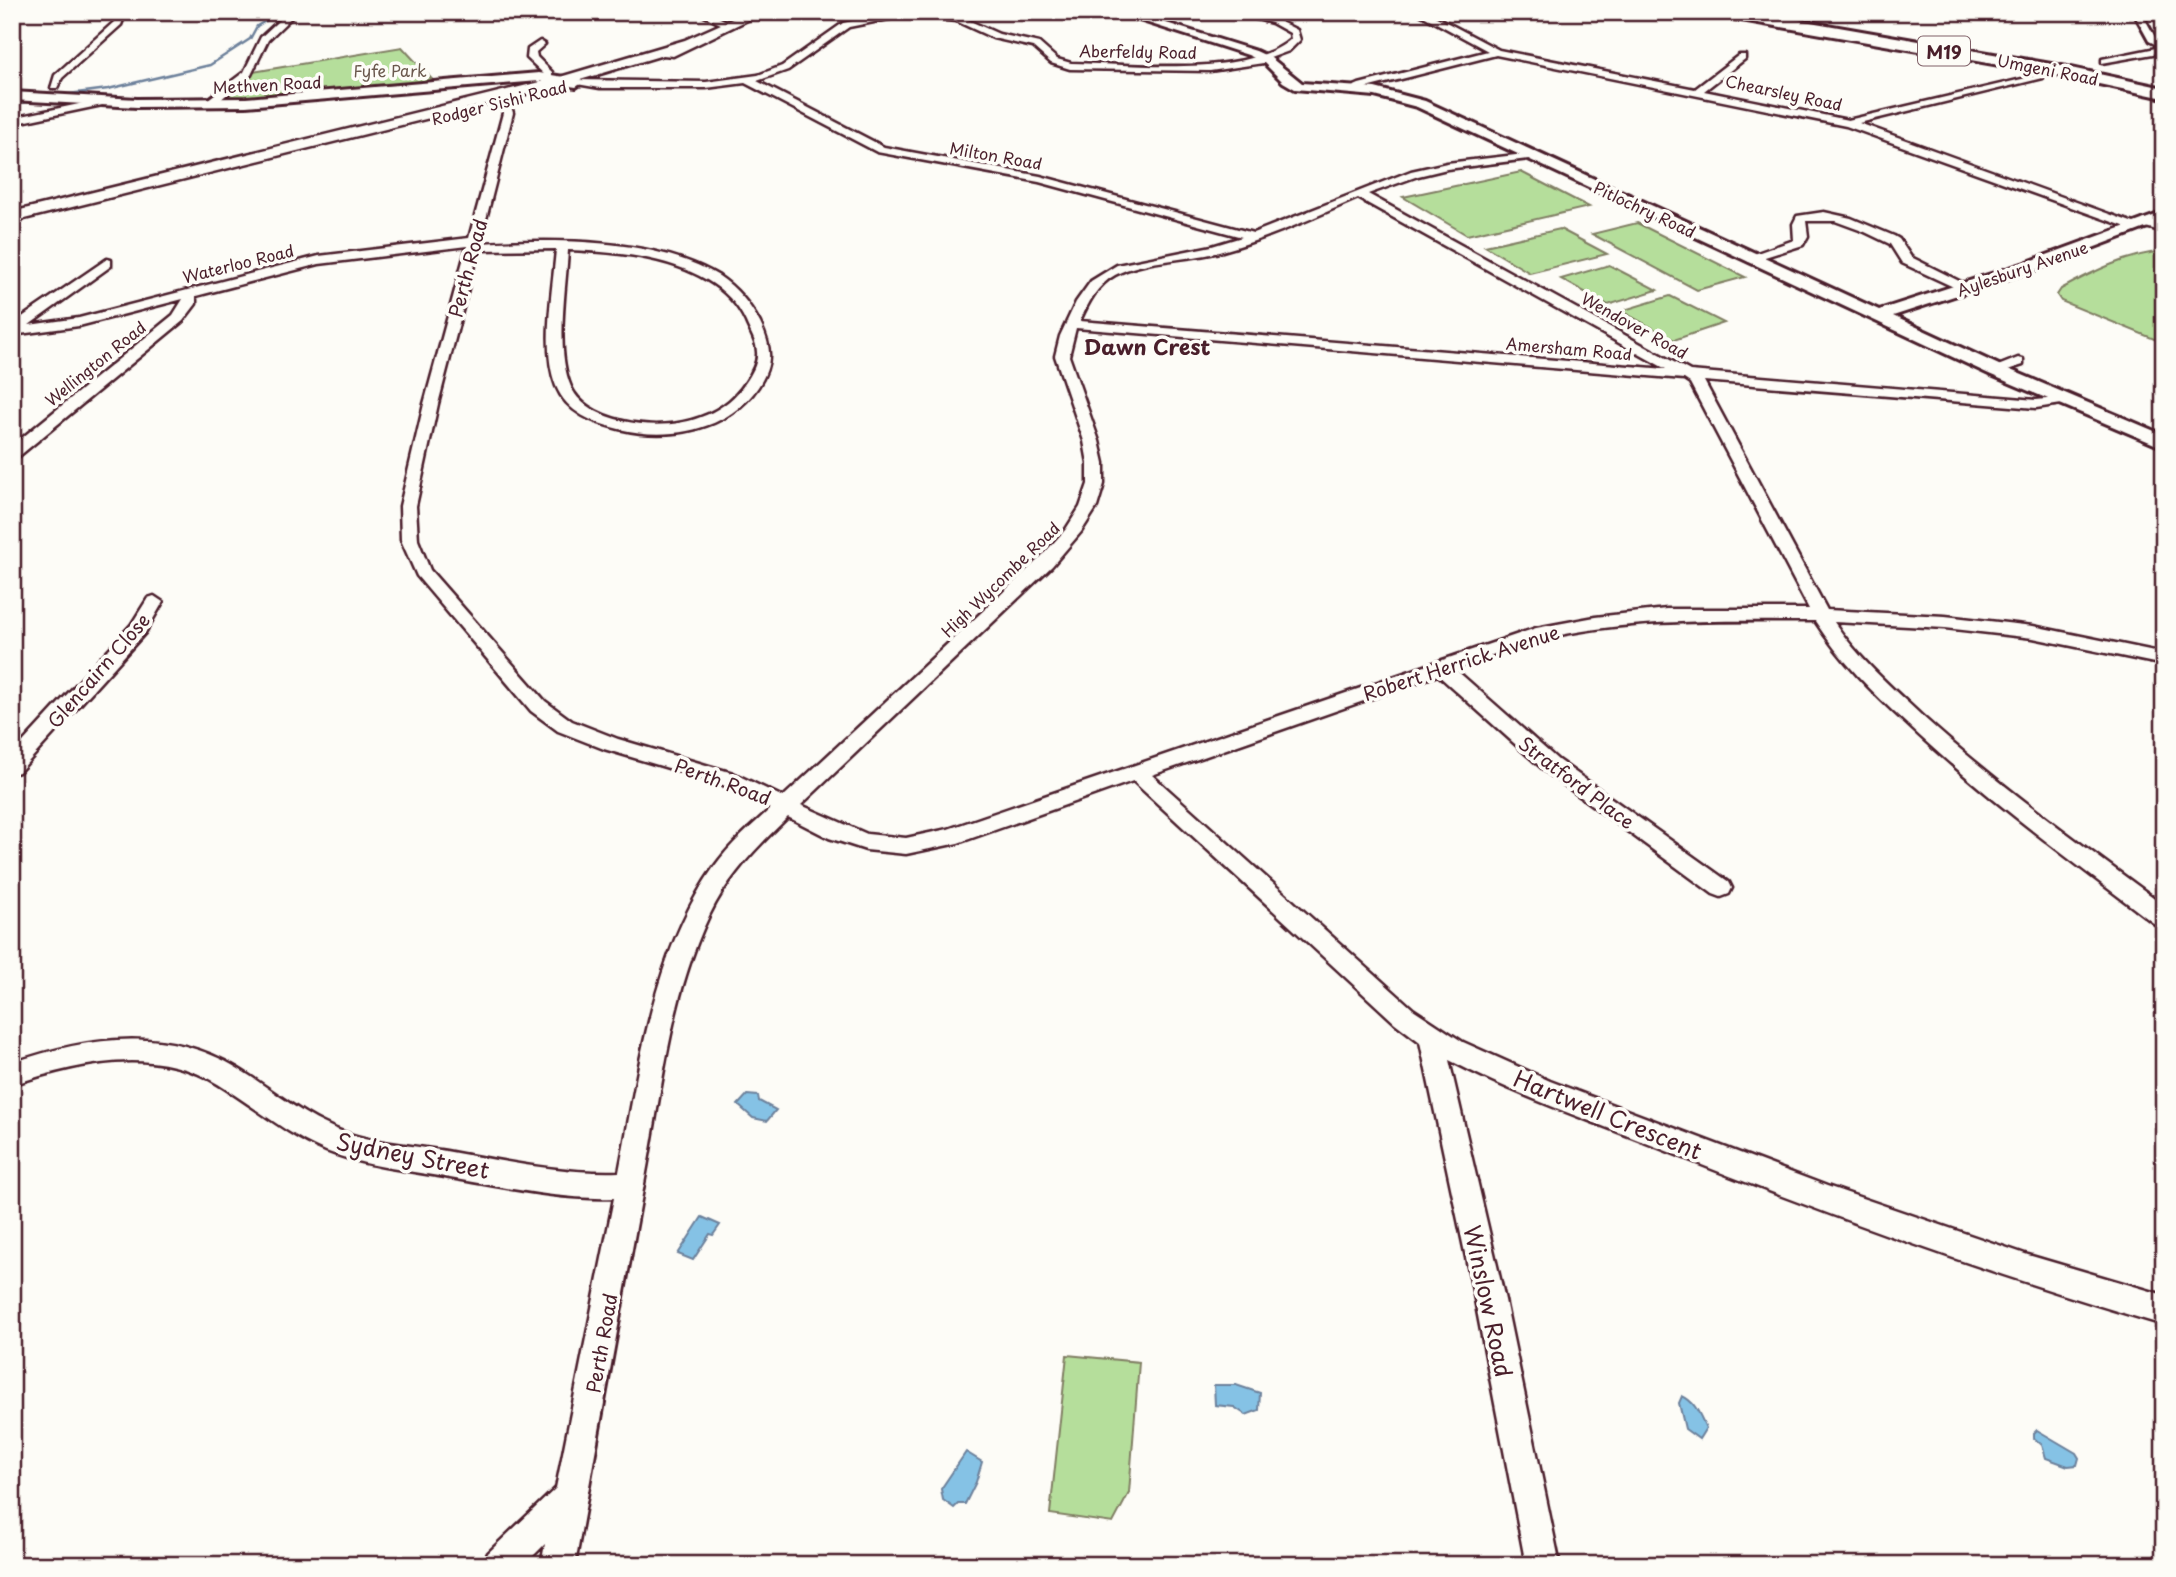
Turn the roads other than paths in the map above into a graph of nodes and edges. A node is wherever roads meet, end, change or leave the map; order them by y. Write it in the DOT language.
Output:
graph roads {
  1 [pos="122,12"];
  2 [pos="293,12"];
  3 [pos="700,12"];
  4 [pos="758,12"];
  5 [pos="1119,12"];
  6 [pos="1234,12"];
  7 [pos="1420,12"];
  8 [pos="1724,12"];
  9 [pos="1754,12"];
  10 [pos="2137,12"];
  11 [pos="730,25"];
  12 [pos="540,44"];
  13 [pos="685,44"];
  14 [pos="2164,47"];
  15 [pos="1496,52"];
  16 [pos="1742,57"];
  17 [pos="1265,59"];
  18 [pos="2105,61"];
  19 [pos="622,64"];
  20 [pos="549,74"];
  21 [pos="2040,76"];
  22 [pos="606,80"];
  23 [pos="747,80"];
  24 [pos="570,81"];
  25 [pos="513,83"];
  26 [pos="54,86"];
  27 [pos="2164,86"];
  28 [pos="1353,90"];
  29 [pos="1699,90"];
  30 [pos="2164,93"];
  31 [pos="12,96"];
  32 [pos="497,100"];
  33 [pos="103,102"];
  34 [pos="211,103"];
  35 [pos="12,121"];
  36 [pos="1849,123"];
  37 [pos="1533,156"];
  38 [pos="1359,194"];
  39 [pos="2164,216"];
  40 [pos="12,217"];
  41 [pos="2141,225"];
  42 [pos="2164,228"];
  43 [pos="1251,236"];
  44 [pos="473,244"];
  45 [pos="562,246"];
  46 [pos="1749,258"];
  47 [pos="107,263"];
  48 [pos="1965,287"];
  49 [pos="190,293"];
  50 [pos="1878,316"];
  51 [pos="1072,324"];
  52 [pos="12,331"];
  53 [pos="2018,362"];
  54 [pos="1995,370"];
  55 [pos="1691,376"];
  56 [pos="2063,400"];
  57 [pos="2164,442"];
  58 [pos="12,454"];
  59 [pos="154,603"];
  60 [pos="1821,615"];
  61 [pos="2164,659"];
  62 [pos="1441,667"];
  63 [pos="12,767"];
  64 [pos="1136,772"];
  65 [pos="786,805"];
  66 [pos="1721,888"];
  67 [pos="2164,918"];
  68 [pos="1432,1039"];
  69 [pos="12,1074"];
  70 [pos="630,1185"];
  71 [pos="2164,1310"];
  72 [pos="573,1495"];
  73 [pos="499,1565"];
  74 [pos="558,1565"];
  75 [pos="1543,1565"];
  1 -- 26 [label="street"];
  2 -- 34 [label="street"];
  3 -- 11 [label="street"];
  4 -- 11 [label="main road, Rodger Sishi Road"];
  5 -- 17 [label="street, Pitlochry Road"];
  6 -- 17 [label="street, Aberfeldy Road"];
  7 -- 15 [label="street, Chearsley Road"];
  8 -- 30 [label="highway, Umgeni Road / M19"];
  9 -- 27 [label="highway, Umgeni Road / M19"];
  10 -- 14 [label="street"];
  11 -- 13 [label="main road, Rodger Sishi Road"];
  12 -- 20 [label="street"];
  13 -- 19 [label="main road, Rodger Sishi Road"];
  13 -- 22 [label="main road, Rodger Sishi Road"];
  14 -- 18 [label="street"];
  15 -- 28 [label="street"];
  15 -- 29 [label="street, Chearsley Road"];
  16 -- 29 [label="street"];
  17 -- 23 [label="street, Aberfeldy Road"];
  17 -- 28 [label="street, Pitlochry Road"];
  19 -- 20 [label="main road"];
  19 -- 24 [label="main road, Rodger Sishi Road"];
  20 -- 25 [label="main road"];
  21 -- 36 [label="street"];
  22 -- 23 [label="street, Aberfeldy Road"];
  22 -- 24 [label="main road, Rodger Sishi Road"];
  23 -- 43 [label="street, Milton Road"];
  24 -- 25 [label="main road, Rodger Sishi Road"];
  24 -- 32 [label="main road, Rodger Sishi Road"];
  25 -- 32 [label="main road, Rodger Sishi Road"];
  25 -- 34 [label="street, Methven Road"];
  28 -- 37 [label="street, Pitlochry Road"];
  29 -- 36 [label="street, Chearsley Road"];
  31 -- 33 [label="street, Methven Road"];
  32 -- 40 [label="main road, Rodger Sishi Road"];
  32 -- 44 [label="street, Perth Road"];
  33 -- 34 [label="street, Methven Road"];
  33 -- 35 [label="street"];
  36 -- 41 [label="street, Chearsley Road"];
  37 -- 38 [label="street, High Wycombe Road"];
  37 -- 46 [label="street, Pitlochry Road"];
  38 -- 43 [label="street, High Wycombe Road"];
  38 -- 55 [label="street, Wendover Road"];
  39 -- 41 [label="street, Aylesbury Avenue"];
  41 -- 42 [label="street, Chearsley Road"];
  41 -- 48 [label="street, Aylesbury Avenue"];
  43 -- 51 [label="street, High Wycombe Road"];
  44 -- 45 [label="street, Waterloo Road"];
  44 -- 49 [label="street, Waterloo Road"];
  44 -- 65 [label="street, Perth Road"];
  45 -- 45 [label="street"];
  46 -- 48 [label="street"];
  46 -- 50 [label="street, Pitlochry Road"];
  47 -- 52 [label="street"];
  48 -- 50 [label="street, Aylesbury Avenue"];
  49 -- 52 [label="street, Waterloo Road"];
  49 -- 58 [label="street, Wellington Road"];
  50 -- 54 [label="street, Pitlochry Road"];
  51 -- 55 [label="street, Amersham Road"];
  51 -- 65 [label="street, High Wycombe Road"];
  53 -- 54 [label="street"];
  54 -- 56 [label="street, Pitlochry Road"];
  55 -- 56 [label="street, Amersham Road"];
  55 -- 60 [label="street, Wendover Road"];
  56 -- 57 [label="street, Pitlochry Road"];
  59 -- 63 [label="street, Glencairn Close"];
  60 -- 61 [label="street, Robert Herrick Avenue"];
  60 -- 62 [label="street, Robert Herrick Avenue"];
  60 -- 67 [label="street"];
  62 -- 64 [label="street, Robert Herrick Avenue"];
  62 -- 66 [label="street, Stratford Place"];
  64 -- 65 [label="street, Robert Herrick Avenue"];
  64 -- 68 [label="street, Hartwell Crescent"];
  65 -- 70 [label="street, Perth Road"];
  68 -- 71 [label="street, Hartwell Crescent"];
  68 -- 75 [label="street, Winslow Road"];
  69 -- 70 [label="street, Sydney Street"];
  70 -- 72 [label="street, Perth Road"];
  72 -- 73 [label="street"];
  72 -- 74 [label="street, Perth Road"];
}
